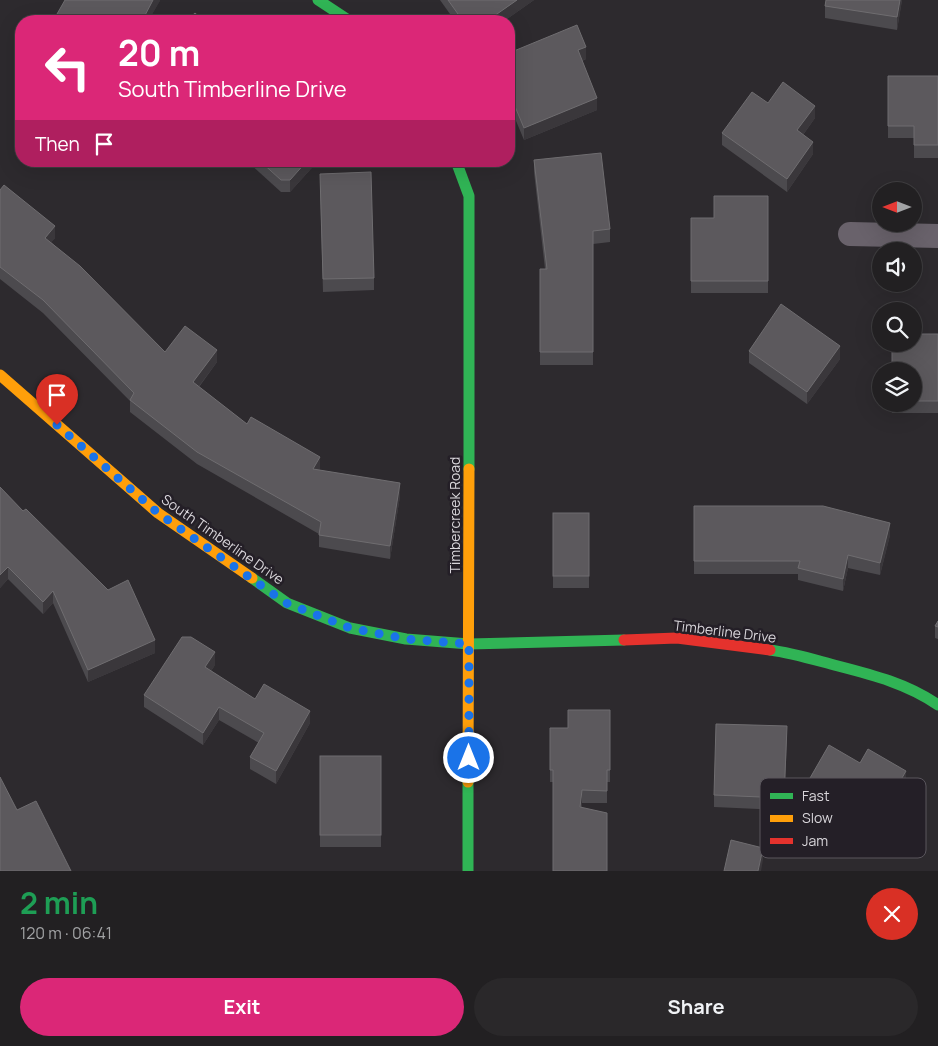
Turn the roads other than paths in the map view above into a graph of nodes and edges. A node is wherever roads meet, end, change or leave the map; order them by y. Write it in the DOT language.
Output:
graph roads {
  1 [pos="322,1"];
  2 [pos="342,15"];
  3 [pos="458,167"];
  4 [pos="850,234"];
  5 [pos="938,236"];
  6 [pos="0,375"];
  7 [pos="469,644"];
  8 [pos="938,705"];
  9 [pos="468,871"];
  1 -- 2 [label="street"];
  3 -- 7 [label="street, Timbercreek Road"];
  4 -- 5 [label="street"];
  6 -- 7 [label="street, South Timberline Drive"];
  7 -- 8 [label="street, Timberline Drive"];
  7 -- 9 [label="street, Timbercreek Road"];
}
